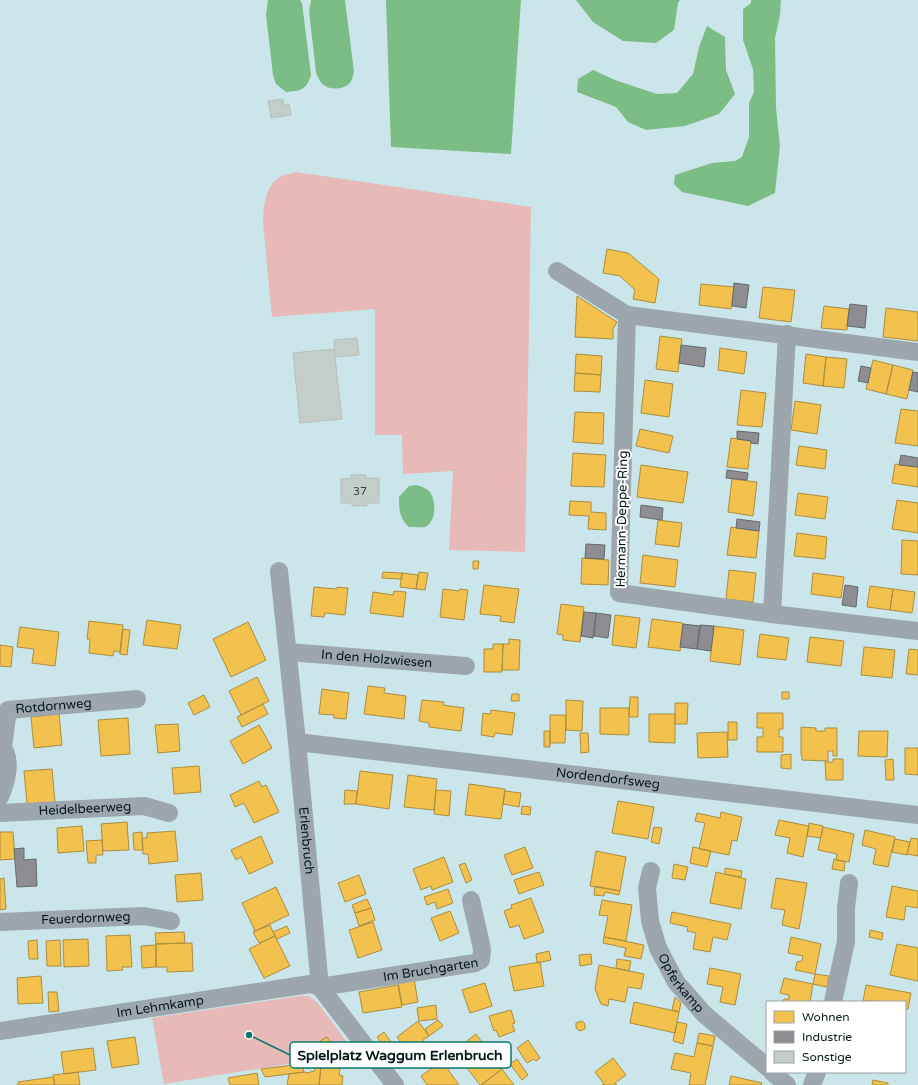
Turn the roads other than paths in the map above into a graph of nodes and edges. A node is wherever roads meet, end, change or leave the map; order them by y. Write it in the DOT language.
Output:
graph roads {
  1 [pos="557,270"];
  2 [pos="627,315"];
  3 [pos="787,334"];
  4 [pos="918,352"];
  5 [pos="279,571"];
  6 [pos="772,614"];
  7 [pos="918,631"];
  8 [pos="288,652"];
  9 [pos="466,666"];
  10 [pos="137,699"];
  11 [pos="297,742"];
  12 [pos="1,746"];
  13 [pos="0,797"];
  14 [pos="0,813"];
  15 [pos="169,813"];
  16 [pos="918,815"];
  17 [pos="652,871"];
  18 [pos="849,883"];
  19 [pos="471,900"];
  20 [pos="171,921"];
  21 [pos="0,922"];
  22 [pos="320,987"];
  23 [pos="833,1001"];
  24 [pos="0,1031"];
  25 [pos="766,1066"];
  26 [pos="773,1073"];
  27 [pos="817,1073"];
  28 [pos="395,1085"];
  29 [pos="787,1085"];
  30 [pos="812,1085"];
  1 -- 2 [label="street"];
  2 -- 3 [label="street"];
  2 -- 6 [label="street, Hermann-Deppe-Ring"];
  3 -- 4 [label="street"];
  3 -- 6 [label="street"];
  5 -- 8 [label="street, Erlenbruch"];
  6 -- 7 [label="street, Hermann-Deppe-Ring"];
  8 -- 9 [label="street, In den Holzwiesen"];
  8 -- 11 [label="street, Erlenbruch"];
  10 -- 12 [label="street, Rotdornweg"];
  11 -- 16 [label="street, Nordendorfsweg"];
  11 -- 22 [label="street, Erlenbruch"];
  12 -- 13 [label="street"];
  14 -- 15 [label="street, Heidelbeerweg"];
  17 -- 25 [label="street, Opferkamp"];
  18 -- 23 [label="street"];
  19 -- 22 [label="street, Im Bruchgarten"];
  20 -- 21 [label="street, Feuerdornweg"];
  22 -- 24 [label="street, Im Lehmkamp"];
  22 -- 28 [label="street"];
  26 -- 29 [label="street"];
  27 -- 30 [label="street"];
}
